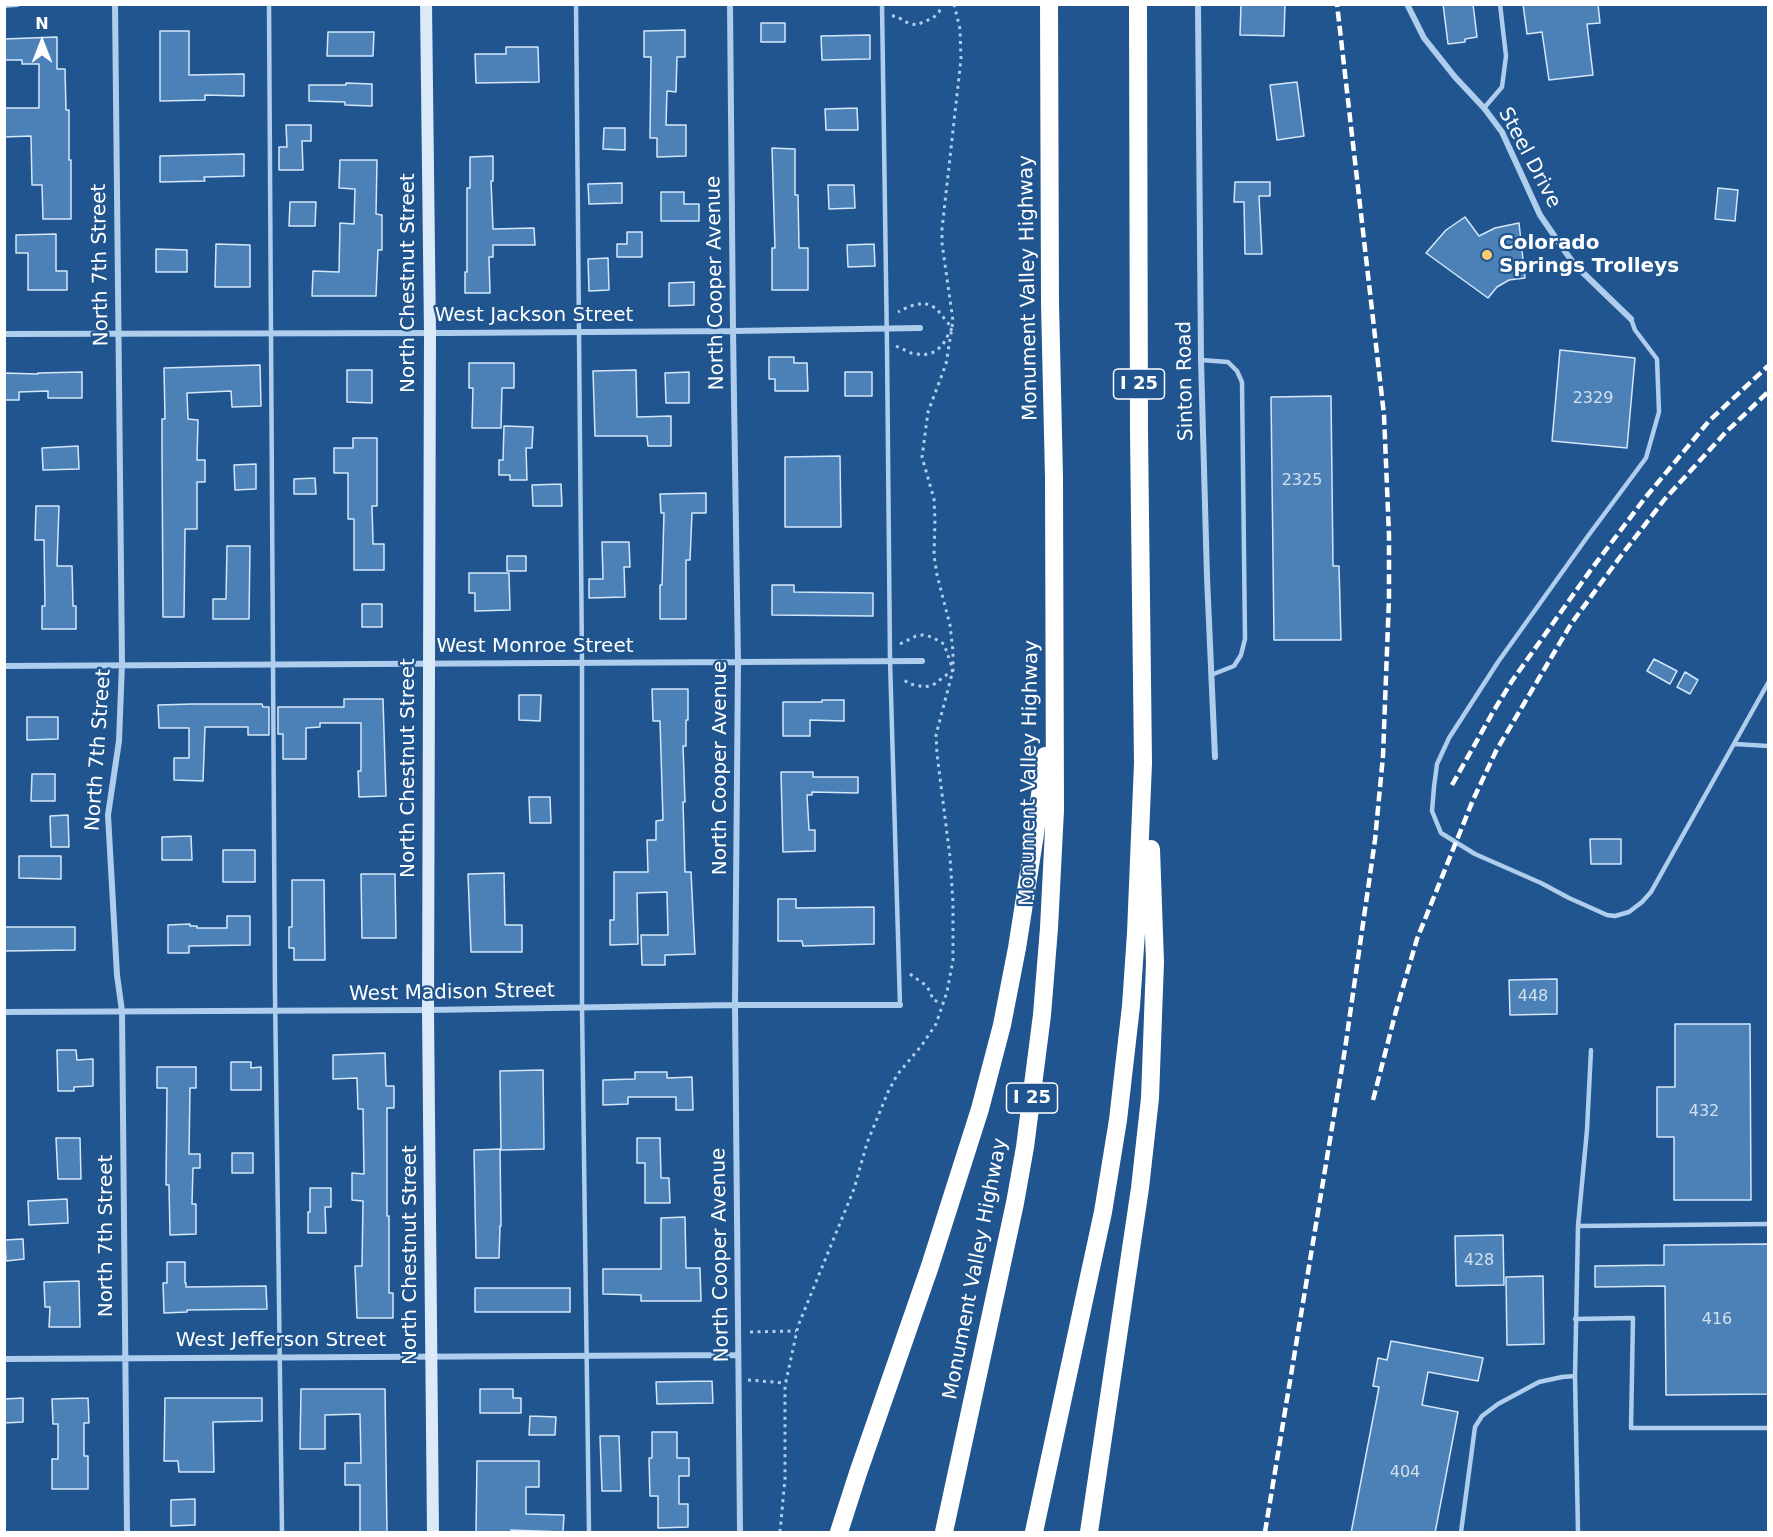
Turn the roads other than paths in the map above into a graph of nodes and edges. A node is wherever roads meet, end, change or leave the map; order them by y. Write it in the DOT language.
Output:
graph roads {
  1 [pos="17,4"];
  2 [pos="115,4"];
  3 [pos="268,4"];
  4 [pos="426,4"];
  5 [pos="576,4"];
  6 [pos="730,4"];
  7 [pos="882,4"];
  8 [pos="1049,4"];
  9 [pos="1138,4"];
  10 [pos="1198,4"];
  11 [pos="1407,4"];
  12 [pos="1500,4"];
  13 [pos="4,5"];
  14 [pos="1484,108"];
  15 [pos="1631,319"];
  16 [pos="887,328"];
  17 [pos="920,328"];
  18 [pos="733,331"];
  19 [pos="578,332"];
  20 [pos="118,333"];
  21 [pos="271,333"];
  22 [pos="430,333"];
  23 [pos="4,334"];
  24 [pos="1201,360"];
  25 [pos="1054,656"];
  26 [pos="890,660"];
  27 [pos="921,661"];
  28 [pos="738,662"];
  29 [pos="582,663"];
  30 [pos="122,664"];
  31 [pos="274,664"];
  32 [pos="429,664"];
  33 [pos="4,666"];
  34 [pos="1211,675"];
  35 [pos="1768,683"];
  36 [pos="1735,744"];
  37 [pos="1768,746"];
  38 [pos="1215,756"];
  39 [pos="1143,763"];
  40 [pos="735,1005"];
  41 [pos="900,1005"];
  42 [pos="582,1008"];
  43 [pos="275,1010"];
  44 [pos="428,1010"];
  45 [pos="122,1011"];
  46 [pos="4,1012"];
  47 [pos="1591,1050"];
  48 [pos="1768,1224"];
  49 [pos="1578,1226"];
  50 [pos="1575,1319"];
  51 [pos="738,1355"];
  52 [pos="588,1356"];
  53 [pos="431,1357"];
  54 [pos="281,1358"];
  55 [pos="4,1359"];
  56 [pos="125,1359"];
  57 [pos="1575,1376"];
  58 [pos="1768,1428"];
  59 [pos="128,1533"];
  60 [pos="282,1533"];
  61 [pos="433,1533"];
  62 [pos="589,1533"];
  63 [pos="740,1533"];
  64 [pos="839,1533"];
  65 [pos="944,1533"];
  66 [pos="1034,1533"];
  67 [pos="1089,1533"];
  68 [pos="1461,1533"];
  69 [pos="1578,1533"];
  1 -- 13 [label="street"];
  2 -- 20 [label="street, North 7th Street"];
  3 -- 21 [label="lane"];
  4 -- 22 [label="main road, North Chestnut Street"];
  5 -- 19 [label="lane"];
  6 -- 18 [label="street, North Cooper Avenue"];
  7 -- 16 [label="lane"];
  8 -- 25 [label="highway, Monument Valley Highway / I 25"];
  9 -- 39 [label="highway, I 25"];
  10 -- 24 [label="street, Sinton Road"];
  11 -- 14 [label="street, Steel Drive"];
  12 -- 14 [label="lane"];
  14 -- 15 [label="street, Steel Drive"];
  15 -- 36 [label="lane"];
  16 -- 17 [label="street, West Jackson Street"];
  16 -- 18 [label="street, West Jackson Street"];
  16 -- 26 [label="lane"];
  18 -- 19 [label="street, West Jackson Street"];
  18 -- 28 [label="street, North Cooper Avenue"];
  19 -- 22 [label="street, West Jackson Street"];
  19 -- 29 [label="lane"];
  20 -- 21 [label="street, West Jackson Street"];
  20 -- 23 [label="street, West Jackson Street"];
  20 -- 30 [label="street, North 7th Street"];
  21 -- 22 [label="street, West Jackson Street"];
  21 -- 31 [label="lane"];
  22 -- 32 [label="main road, North Chestnut Street"];
  24 -- 34 [label="street, Sinton Road"];
  24 -- 34 [label="lane"];
  25 -- 64 [label="highway"];
  25 -- 65 [label="highway, Monument Valley Highway / I 25"];
  26 -- 27 [label="street, West Monroe Street"];
  26 -- 28 [label="street, West Monroe Street"];
  26 -- 41 [label="lane"];
  28 -- 29 [label="street, West Monroe Street"];
  28 -- 40 [label="street, North Cooper Avenue"];
  29 -- 32 [label="street, West Monroe Street"];
  29 -- 42 [label="lane"];
  30 -- 31 [label="street, West Monroe Street"];
  30 -- 33 [label="street, West Monroe Street"];
  30 -- 45 [label="street, North 7th Street"];
  31 -- 32 [label="street, West Monroe Street"];
  31 -- 43 [label="lane"];
  32 -- 44 [label="main road, North Chestnut Street"];
  34 -- 38 [label="street, Sinton Road"];
  35 -- 36 [label="lane"];
  36 -- 37 [label="lane"];
  39 -- 66 [label="highway, I 25"];
  39 -- 67 [label="highway"];
  40 -- 41 [label="street, West Madison Street"];
  40 -- 42 [label="street, West Madison Street"];
  40 -- 51 [label="street, North Cooper Avenue"];
  42 -- 44 [label="street, West Madison Street"];
  42 -- 52 [label="lane"];
  43 -- 44 [label="street, West Madison Street"];
  43 -- 45 [label="street, West Madison Street"];
  43 -- 54 [label="lane"];
  44 -- 53 [label="main road, North Chestnut Street"];
  45 -- 46 [label="street, West Madison Street"];
  45 -- 56 [label="street, North 7th Street"];
  47 -- 49 [label="lane"];
  48 -- 49 [label="lane"];
  49 -- 50 [label="lane"];
  50 -- 57 [label="lane"];
  50 -- 58 [label="lane"];
  51 -- 52 [label="street, West Jefferson Street"];
  51 -- 63 [label="street, North Cooper Avenue"];
  52 -- 53 [label="street, West Jefferson Street"];
  52 -- 62 [label="lane"];
  53 -- 54 [label="street, West Jefferson Street"];
  53 -- 61 [label="main road, North Chestnut Street"];
  54 -- 56 [label="street, West Jefferson Street"];
  54 -- 60 [label="lane"];
  55 -- 56 [label="street, West Jefferson Street"];
  56 -- 59 [label="street, North 7th Street"];
  57 -- 68 [label="lane"];
  57 -- 69 [label="lane"];
}
